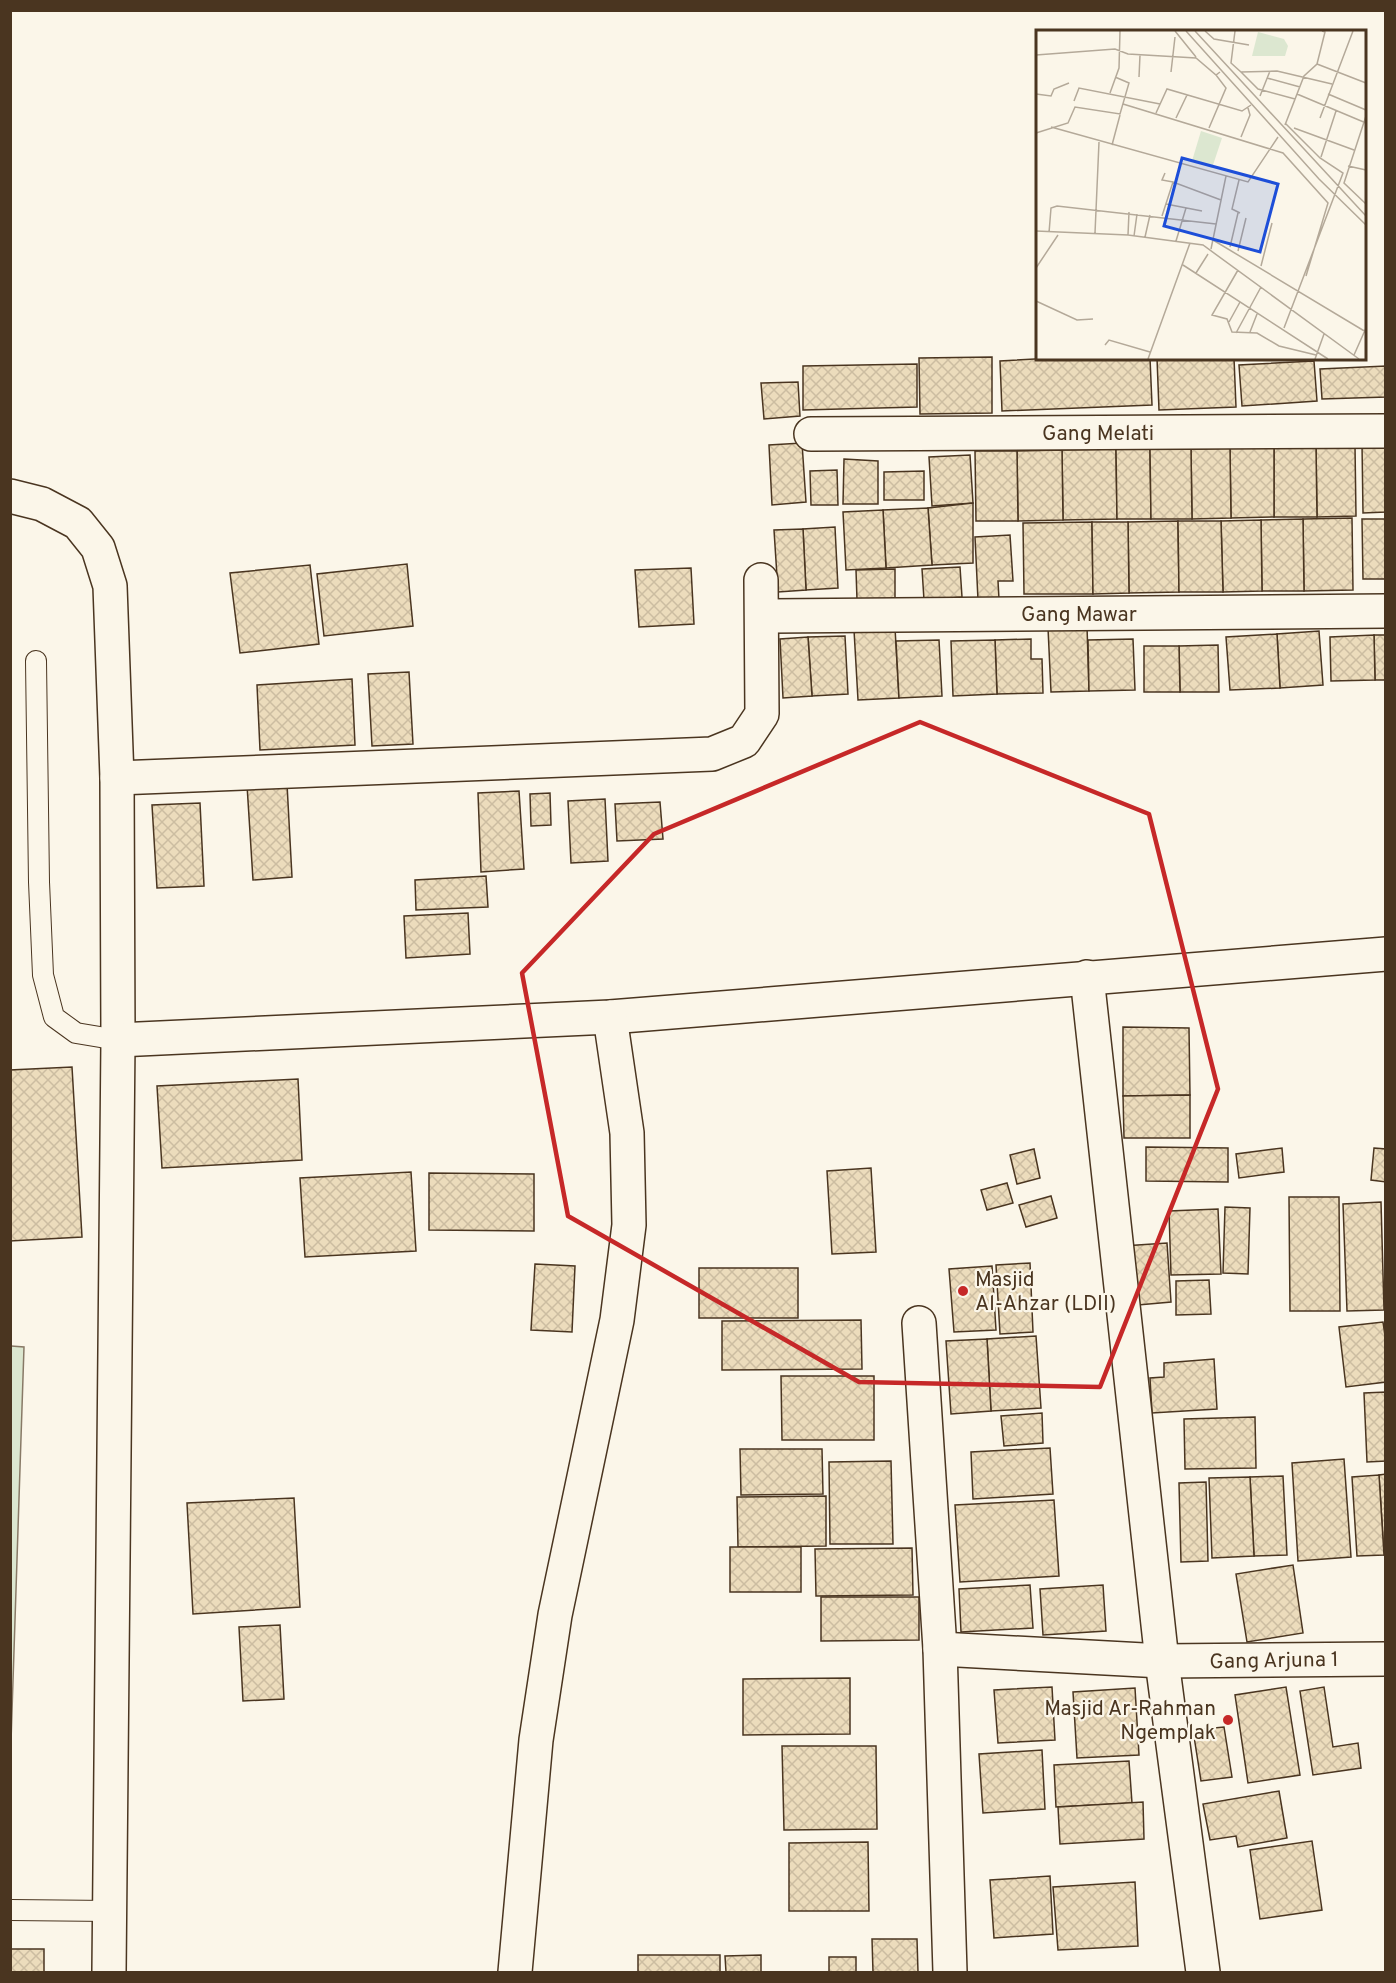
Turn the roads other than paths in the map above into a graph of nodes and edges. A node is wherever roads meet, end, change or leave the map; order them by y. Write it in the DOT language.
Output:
graph roads {
  1 [pos="1386,431"];
  2 [pos="811,435"];
  3 [pos="10,496"];
  4 [pos="761,580"];
  5 [pos="1386,611"];
  6 [pos="772,616"];
  7 [pos="36,661"];
  8 [pos="117,777"];
  9 [pos="1386,954"];
  10 [pos="1087,977"];
  11 [pos="610,1017"];
  12 [pos="118,1040"];
  13 [pos="919,1323"];
  14 [pos="940,1649"];
  15 [pos="1386,1659"];
  16 [pos="1162,1661"];
  17 [pos="10,1910"];
  18 [pos="110,1911"];
  19 [pos="109,1972"];
  20 [pos="515,1972"];
  21 [pos="950,1972"];
  22 [pos="1203,1972"];
  1 -- 2 [label="street, Gang Melati"];
  3 -- 8 [label="street"];
  4 -- 8 [label="street"];
  5 -- 6 [label="street, Gang Mawar"];
  7 -- 12 [label="lane"];
  8 -- 12 [label="street"];
  9 -- 10 [label="street"];
  10 -- 11 [label="street"];
  10 -- 16 [label="street"];
  11 -- 12 [label="street"];
  11 -- 20 [label="street"];
  12 -- 18 [label="street"];
  13 -- 14 [label="street"];
  14 -- 16 [label="street, Gang Arjuna 1"];
  14 -- 21 [label="street"];
  15 -- 16 [label="street, Gang Arjuna 1"];
  16 -- 22 [label="street"];
  17 -- 18 [label="lane"];
  18 -- 19 [label="street"];
}
